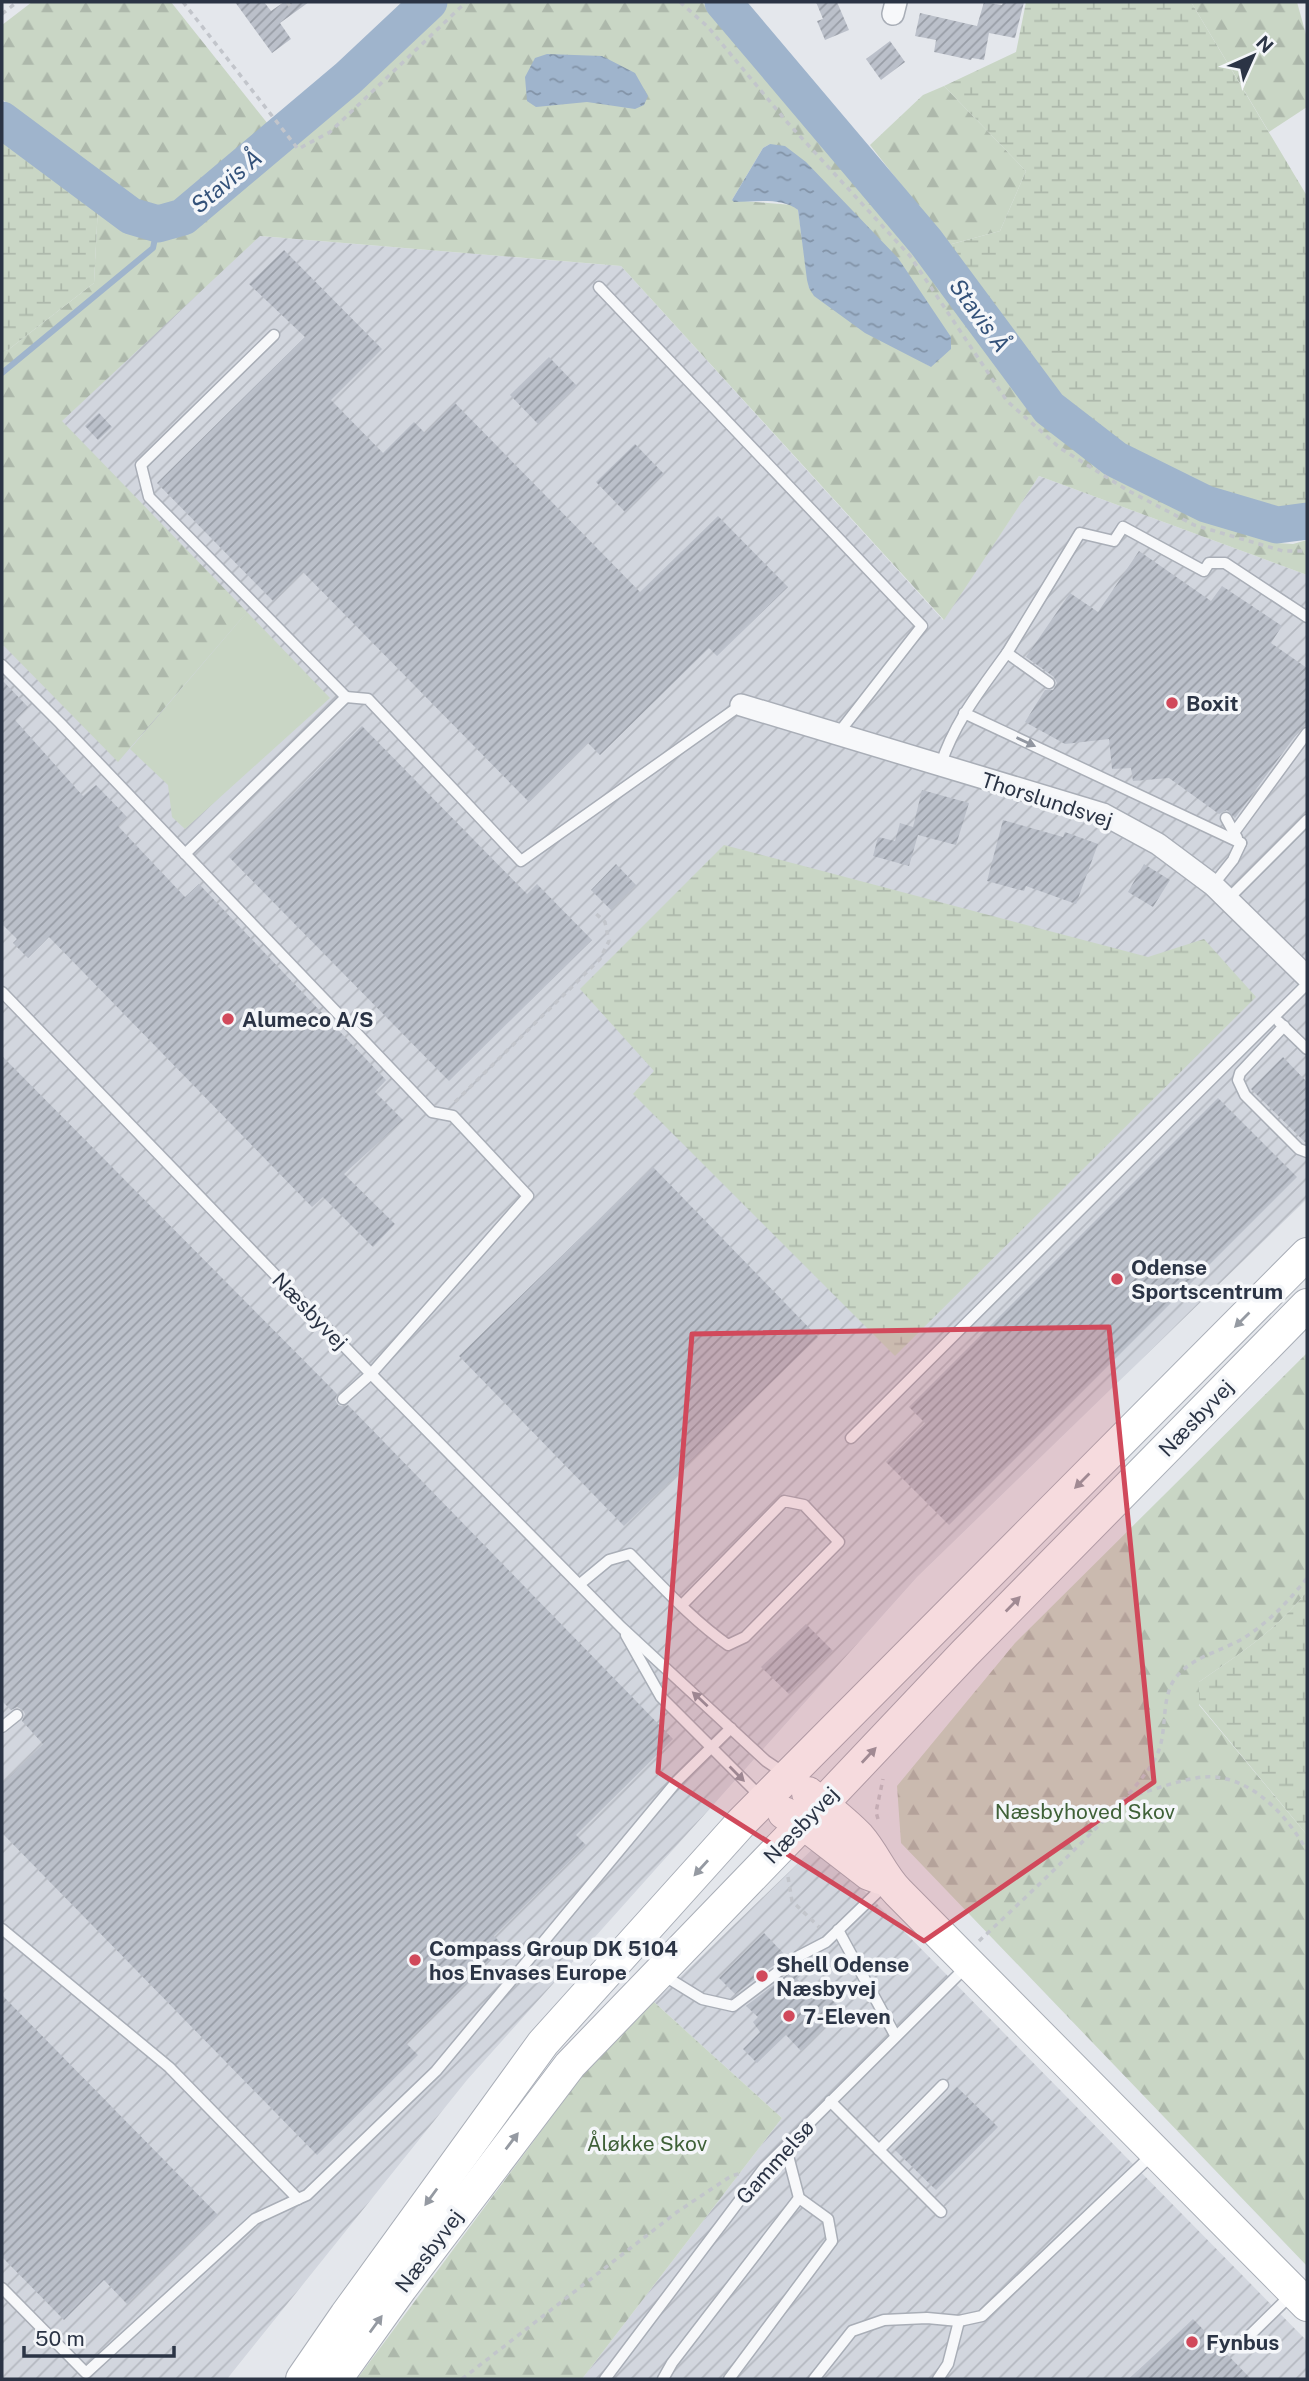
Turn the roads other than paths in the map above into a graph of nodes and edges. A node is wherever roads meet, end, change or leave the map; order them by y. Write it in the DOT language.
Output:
graph roads {
  1 [pos="599,287"];
  2 [pos="274,335"];
  3 [pos="1307,617"];
  4 [pos="1007,653"];
  5 [pos="2,665"];
  6 [pos="1049,683"];
  7 [pos="346,697"];
  8 [pos="741,705"];
  9 [pos="964,713"];
  10 [pos="1307,733"];
  11 [pos="837,735"];
  12 [pos="940,767"];
  13 [pos="1226,818"];
  14 [pos="1307,820"];
  15 [pos="1237,839"];
  16 [pos="185,854"];
  17 [pos="1221,892"];
  18 [pos="1307,976"];
  19 [pos="1307,984"];
  20 [pos="2,992"];
  21 [pos="1275,1017"];
  22 [pos="1284,1026"];
  23 [pos="1307,1049"];
  24 [pos="1307,1152"];
  25 [pos="1307,1254"];
  26 [pos="1307,1305"];
  27 [pos="371,1374"];
  28 [pos="343,1399"];
  29 [pos="851,1438"];
  30 [pos="580,1584"];
  31 [pos="682,1605"];
  32 [pos="621,1627"];
  33 [pos="16,1715"];
  34 [pos="2,1727"];
  35 [pos="731,1728"];
  36 [pos="712,1747"];
  37 [pos="793,1801"];
  38 [pos="888,1881"];
  39 [pos="2,1929"];
  40 [pos="838,1930"];
  41 [pos="969,1964"];
  42 [pos="658,1972"];
  43 [pos="895,2035"];
  44 [pos="943,2085"];
  45 [pos="830,2101"];
  46 [pos="786,2148"];
  47 [pos="879,2150"];
  48 [pos="1156,2152"];
  49 [pos="799,2198"];
  50 [pos="298,2199"];
  51 [pos="941,2212"];
  52 [pos="2,2288"];
  53 [pos="1301,2299"];
  54 [pos="959,2321"];
  55 [pos="1242,2343"];
  56 [pos="302,2379"];
  57 [pos="336,2379"];
  58 [pos="605,2379"];
  59 [pos="663,2379"];
  60 [pos="729,2379"];
  61 [pos="814,2379"];
  62 [pos="938,2379"];
  1 -- 11 [label="lane"];
  2 -- 7 [label="lane"];
  3 -- 4 [label="lane"];
  4 -- 6 [label="lane"];
  4 -- 9 [label="lane"];
  5 -- 16 [label="lane"];
  7 -- 8 [label="lane"];
  7 -- 16 [label="lane"];
  8 -- 11 [label="street, Thorslundsvej"];
  9 -- 12 [label="lane"];
  9 -- 15 [label="lane, one-way"];
  10 -- 15 [label="lane"];
  11 -- 12 [label="street, Thorslundsvej"];
  12 -- 17 [label="street, Thorslundsvej"];
  13 -- 15 [label="lane"];
  14 -- 17 [label="lane"];
  15 -- 17 [label="lane"];
  16 -- 27 [label="lane"];
  17 -- 18 [label="street, Thorslundsvej"];
  19 -- 21 [label="lane"];
  20 -- 27 [label="lane, Næsbyvej"];
  21 -- 22 [label="lane"];
  21 -- 29 [label="lane"];
  22 -- 23 [label="lane"];
  22 -- 24 [label="lane"];
  25 -- 37 [label="street, Næsbyvej, one-way"];
  37 -- 26 [label="street, Næsbyvej, one-way"];
  27 -- 28 [label="lane"];
  27 -- 30 [label="lane, Næsbyvej"];
  30 -- 31 [label="lane"];
  30 -- 32 [label="lane, Næsbyvej"];
  31 -- 31 [label="lane"];
  35 -- 32 [label="lane, Næsbyvej, one-way"];
  32 -- 36 [label="lane, Næsbyvej"];
  33 -- 34 [label="lane"];
  35 -- 36 [label="lane"];
  35 -- 37 [label="lane, Næsbyvej"];
  36 -- 37 [label="lane, Næsbyvej, one-way"];
  36 -- 50 [label="lane"];
  37 -- 38 [label="street"];
  37 -- 42 [label="street, Næsbyvej"];
  37 -- 56 [label="street, Næsbyvej, one-way"];
  38 -- 40 [label="lane"];
  38 -- 41 [label="street"];
  39 -- 50 [label="lane"];
  40 -- 42 [label="lane"];
  40 -- 43 [label="lane"];
  41 -- 43 [label="lane, Gammelsø"];
  41 -- 48 [label="street"];
  57 -- 42 [label="street, Næsbyvej, one-way"];
  43 -- 45 [label="lane, Gammelsø"];
  44 -- 47 [label="lane"];
  45 -- 46 [label="lane, Gammelsø"];
  45 -- 47 [label="lane"];
  46 -- 49 [label="lane"];
  46 -- 58 [label="lane, Gammelsø"];
  47 -- 51 [label="lane"];
  48 -- 53 [label="street"];
  48 -- 54 [label="lane"];
  49 -- 59 [label="lane"];
  49 -- 60 [label="lane"];
  50 -- 52 [label="lane"];
  53 -- 55 [label="lane"];
  54 -- 61 [label="lane"];
  54 -- 62 [label="lane"];
}
